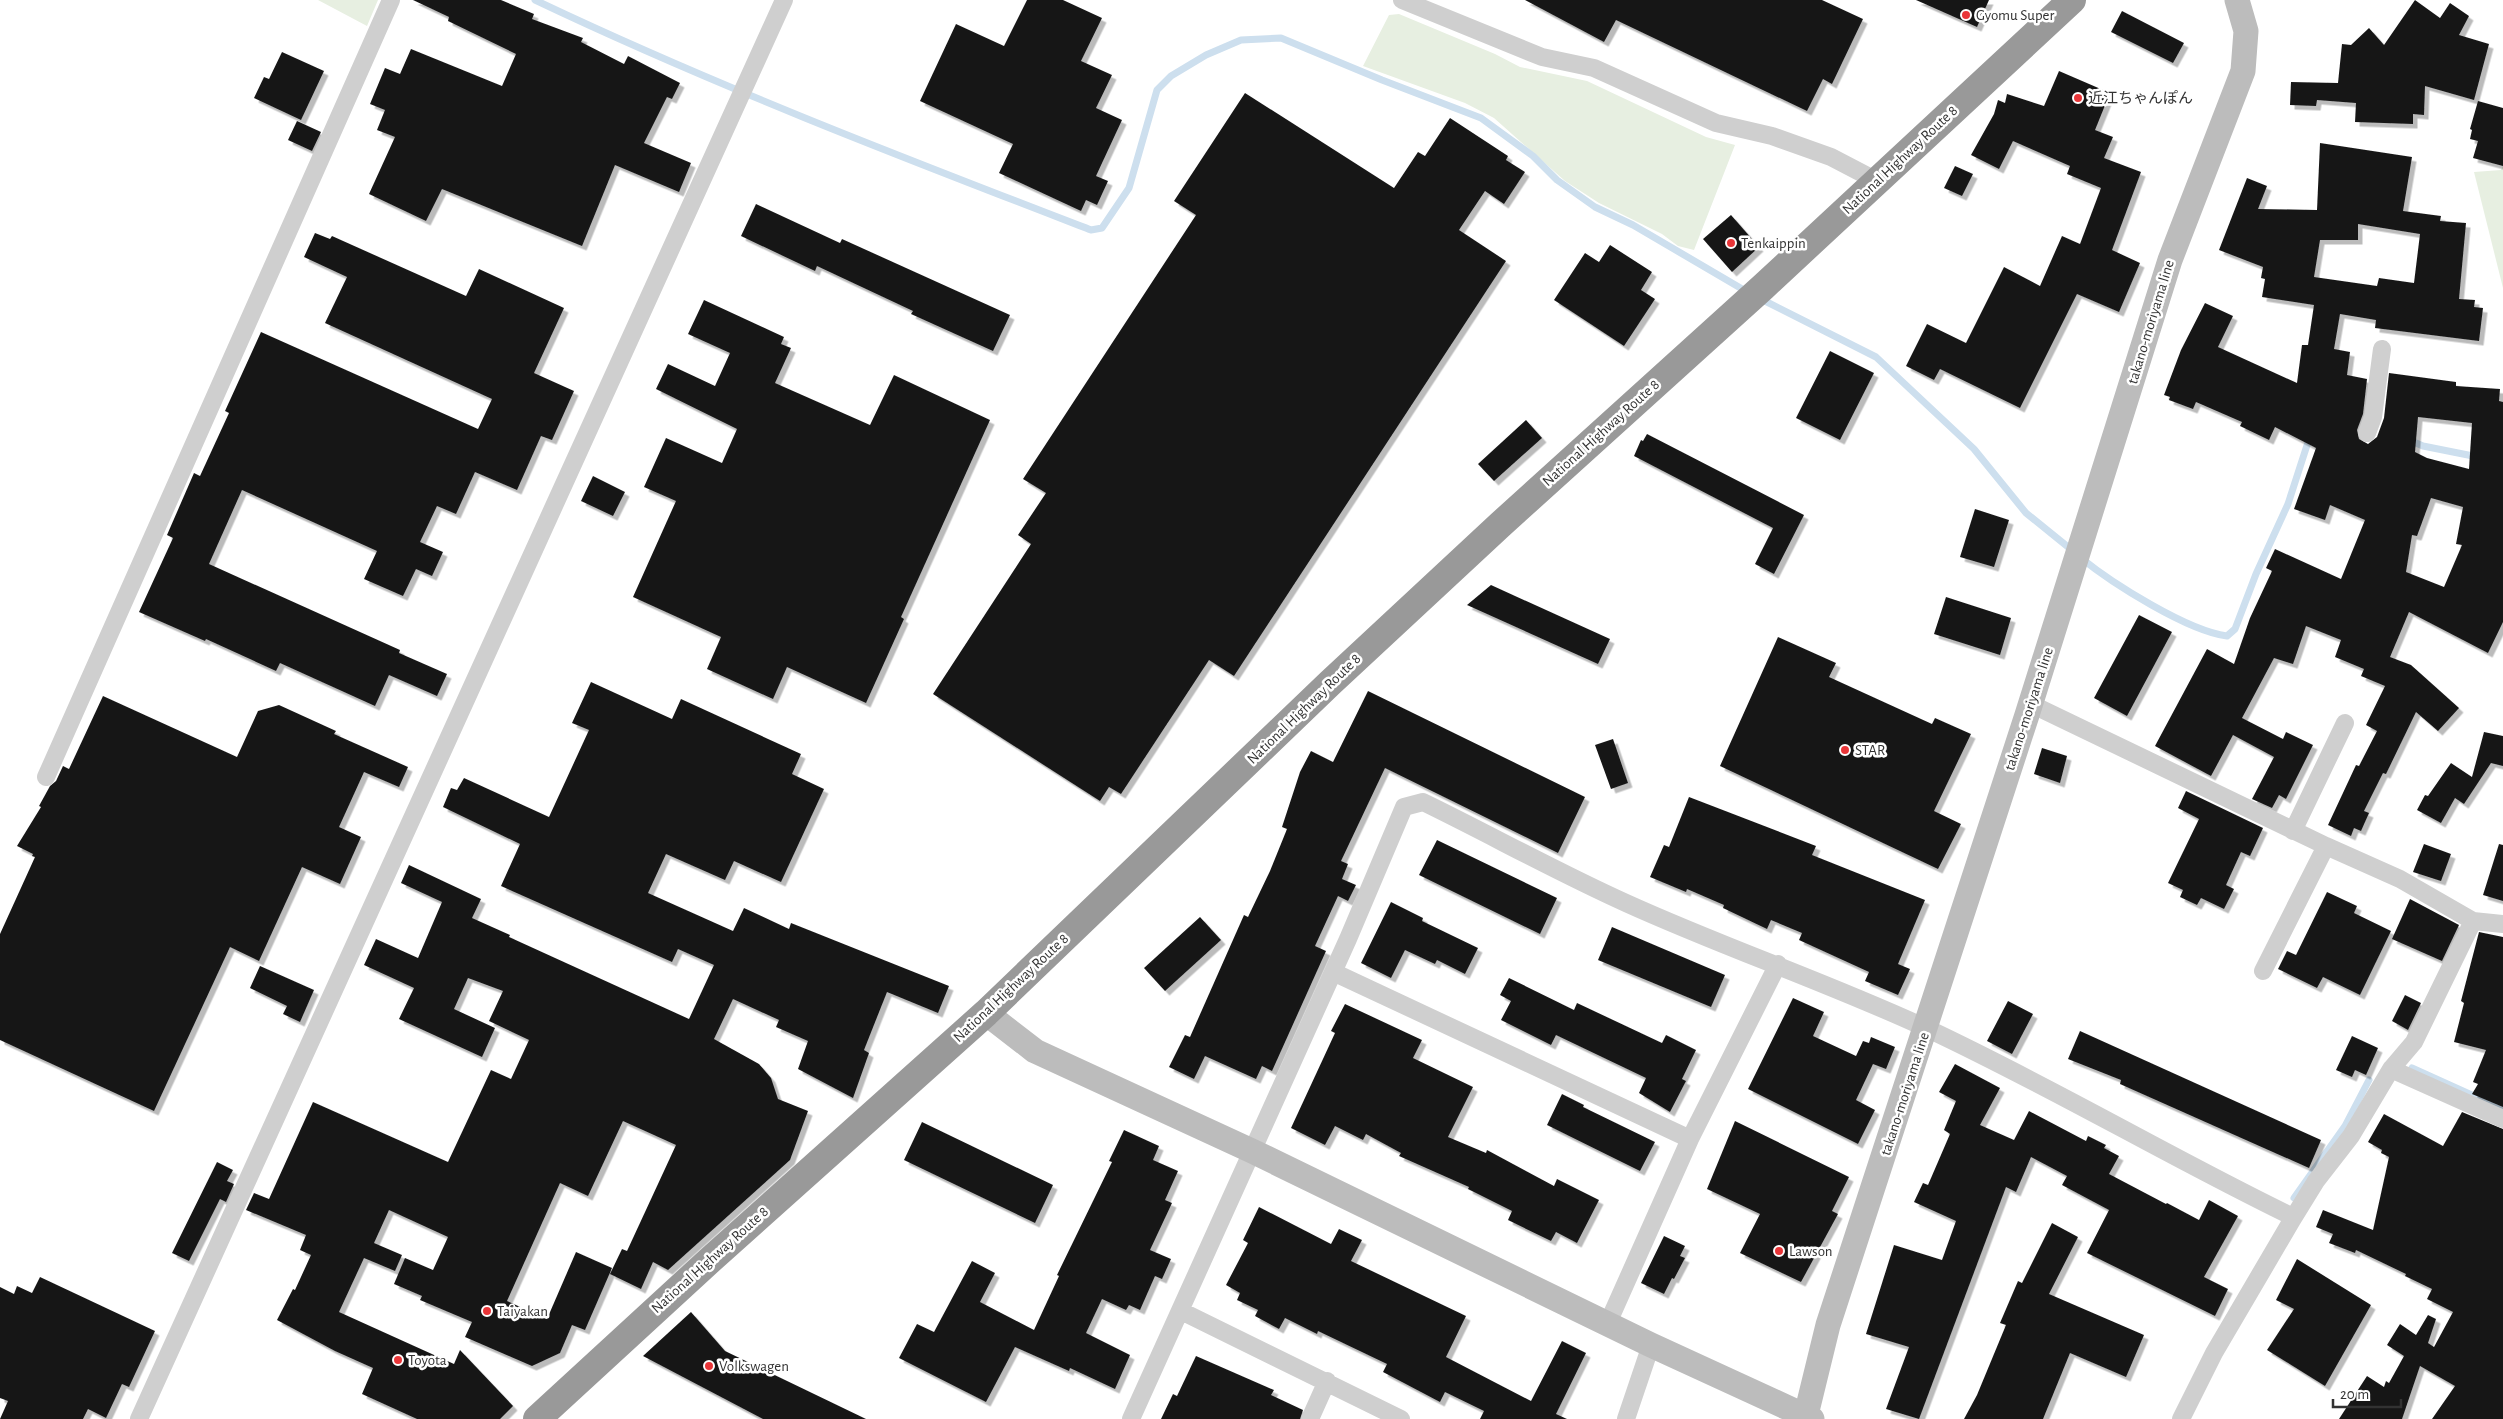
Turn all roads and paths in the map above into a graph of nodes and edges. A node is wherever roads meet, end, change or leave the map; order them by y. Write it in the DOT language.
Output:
graph roads {
  1 [pos="391,0"];
  2 [pos="784,0"];
  3 [pos="1402,0"];
  4 [pos="2072,0"];
  5 [pos="2236,0"];
  6 [pos="1878,181"];
  7 [pos="2382,349"];
  8 [pos="2367,434"];
  9 [pos="2031,704"];
  10 [pos="2345,723"];
  11 [pos="46,777"];
  12 [pos="2293,830"];
  13 [pos="2326,846"];
  14 [pos="2473,921"];
  15 [pos="2503,924"];
  16 [pos="1778,964"];
  17 [pos="2264,971"];
  18 [pos="1333,972"];
  19 [pos="986,1013"];
  20 [pos="1926,1028"];
  21 [pos="2391,1069"];
  22 [pos="2503,1119"];
  23 [pos="1690,1138"];
  24 [pos="1252,1151"];
  25 [pos="2292,1220"];
  26 [pos="1181,1310"];
  27 [pos="1608,1323"];
  28 [pos="1651,1345"];
  29 [pos="1327,1381"];
  30 [pos="1808,1418"];
  31 [pos="139,1419"];
  32 [pos="538,1419"];
  33 [pos="1131,1419"];
  34 [pos="1310,1419"];
  35 [pos="1401,1419"];
  36 [pos="1626,1419"];
  37 [pos="2181,1419"];
  1 -- 11 [label="street"];
  2 -- 31 [label="street"];
  3 -- 6 [label="street"];
  4 -- 6 [label="highway, National Highway Route 8"];
  5 -- 9 [label="main road, takano-moriyama line"];
  6 -- 19 [label="highway, National Highway Route 8"];
  7 -- 8 [label="street"];
  9 -- 12 [label="street"];
  9 -- 20 [label="main road, takano-moriyama line"];
  10 -- 12 [label="street"];
  12 -- 13 [label="street"];
  13 -- 14 [label="street"];
  13 -- 17 [label="street"];
  14 -- 15 [label="street"];
  14 -- 21 [label="street"];
  16 -- 18 [label="street"];
  16 -- 20 [label="street"];
  16 -- 23 [label="street"];
  18 -- 23 [label="street"];
  18 -- 24 [label="street"];
  19 -- 24 [label="main road"];
  19 -- 32 [label="highway, National Highway Route 8"];
  20 -- 25 [label="street"];
  20 -- 30 [label="main road, takano-moriyama line"];
  21 -- 22 [label="street"];
  21 -- 25 [label="street"];
  23 -- 27 [label="street"];
  24 -- 26 [label="street"];
  24 -- 27 [label="main road"];
  25 -- 37 [label="street"];
  26 -- 29 [label="street"];
  26 -- 33 [label="street"];
  27 -- 28 [label="main road"];
  28 -- 30 [label="main road"];
  28 -- 36 [label="street"];
  29 -- 34 [label="street"];
  29 -- 35 [label="street"];
}
